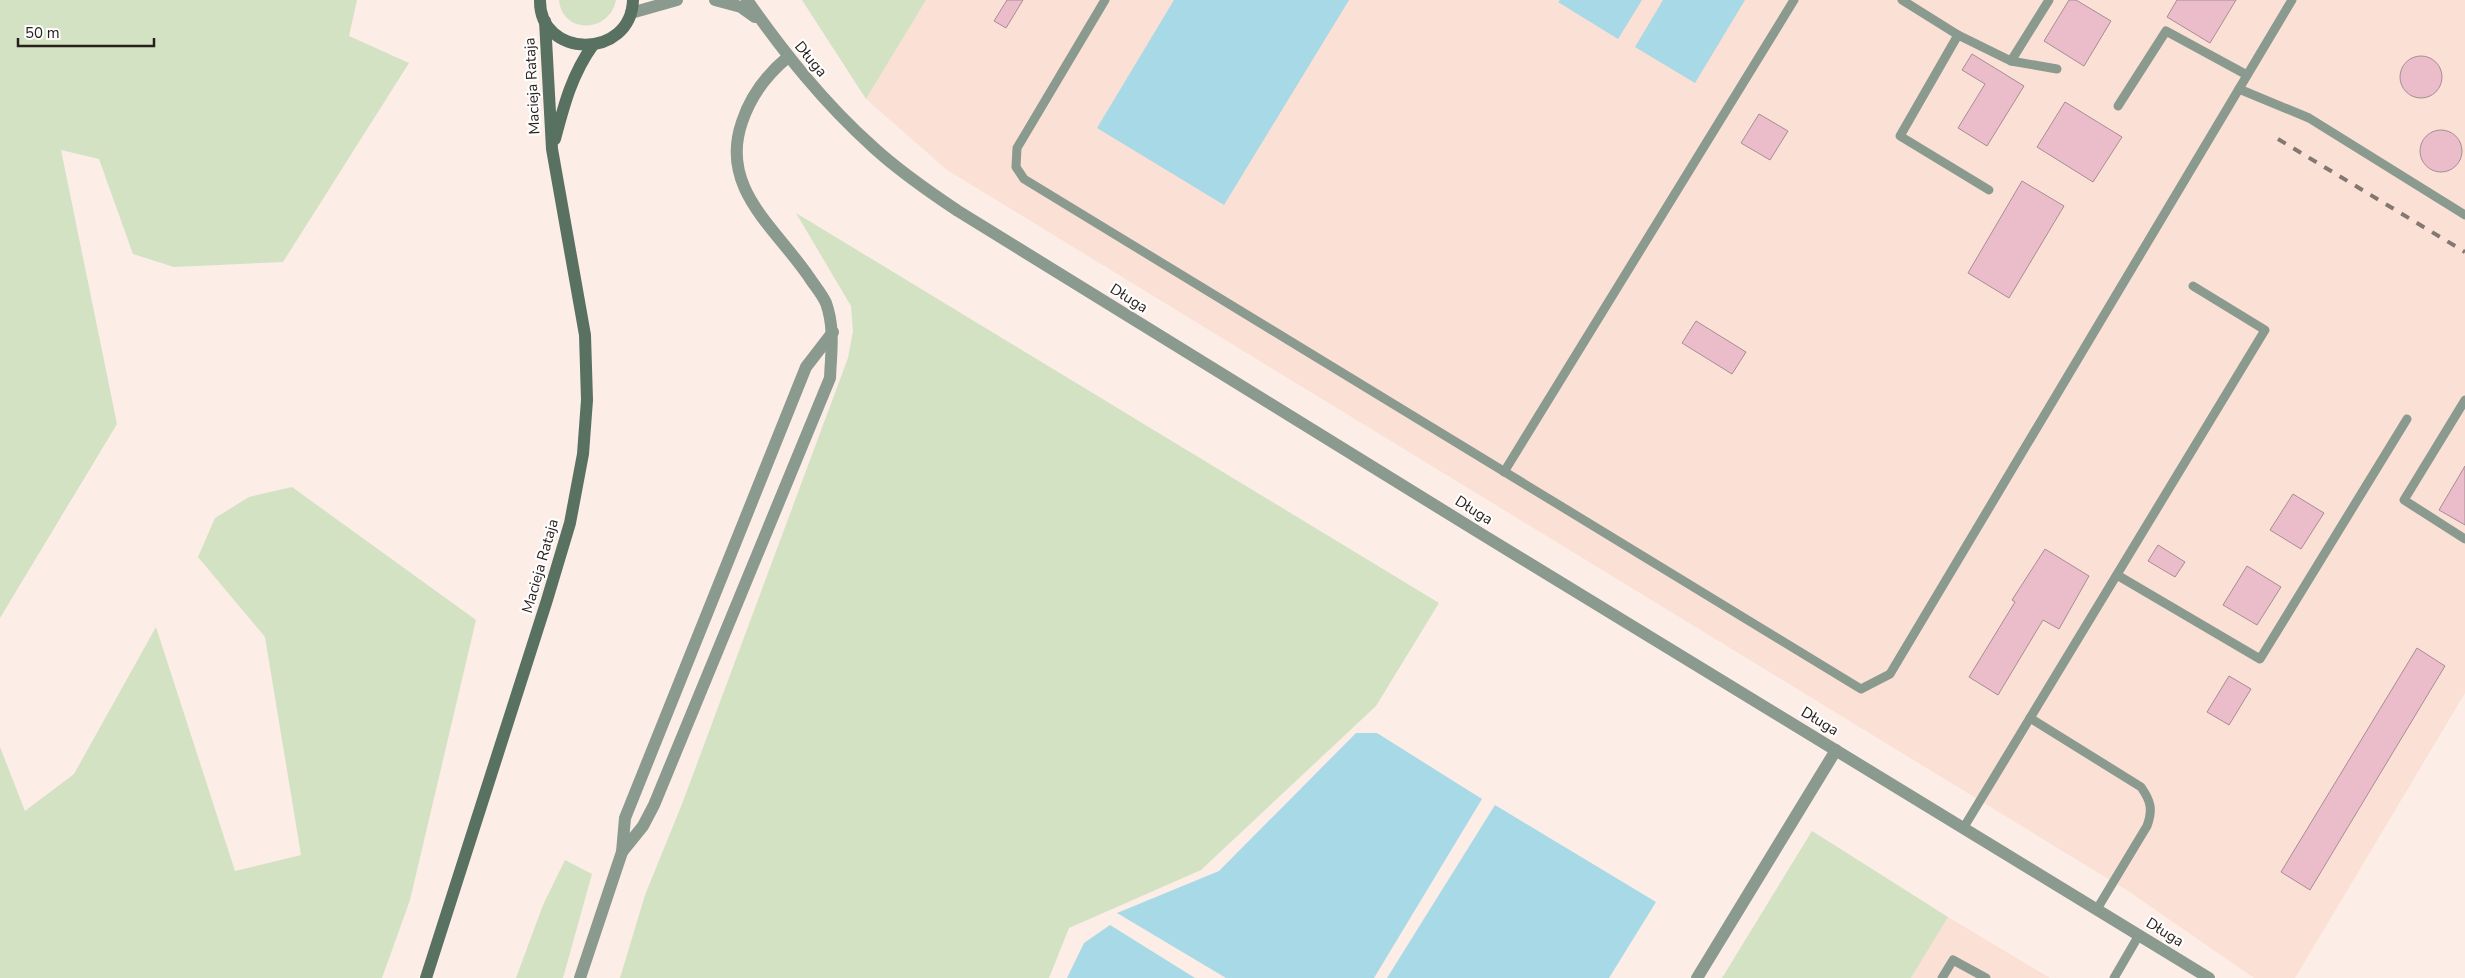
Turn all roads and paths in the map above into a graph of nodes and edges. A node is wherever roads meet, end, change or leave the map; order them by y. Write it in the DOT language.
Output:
graph roads {
  1 [pos="540,0"];
  2 [pos="633,0"];
  3 [pos="677,0"];
  4 [pos="715,0"];
  5 [pos="744,0"];
  6 [pos="748,0"];
  7 [pos="1105,0"];
  8 [pos="1794,0"];
  9 [pos="1902,0"];
  10 [pos="2049,0"];
  11 [pos="2292,0"];
  12 [pos="631,13"];
  13 [pos="545,21"];
  14 [pos="762,21"];
  15 [pos="1958,35"];
  16 [pos="593,45"];
  17 [pos="788,58"];
  18 [pos="2011,61"];
  19 [pos="2057,69"];
  20 [pos="2247,75"];
  21 [pos="2239,89"];
  22 [pos="2118,106"];
  23 [pos="552,148"];
  24 [pos="1989,190"];
  25 [pos="2465,214"];
  26 [pos="2193,286"];
  27 [pos="833,332"];
  28 [pos="2465,400"];
  29 [pos="2407,419"];
  30 [pos="1504,472"];
  31 [pos="2465,539"];
  32 [pos="2117,575"];
  33 [pos="2030,718"];
  34 [pos="1836,750"];
  35 [pos="1964,827"];
  36 [pos="622,852"];
  37 [pos="2097,909"];
  38 [pos="2139,935"];
  39 [pos="426,978"];
  40 [pos="580,978"];
  41 [pos="1698,978"];
  42 [pos="1942,978"];
  43 [pos="1986,978"];
  44 [pos="2114,978"];
  45 [pos="2209,978"];
  1 -- 13 [label="main road, Macieja Rataja"];
  2 -- 12 [label="main road"];
  3 -- 12 [label="street"];
  4 -- 14 [label="street, Długa"];
  5 -- 14 [label="street, Długa"];
  6 -- 14 [label="street, Długa"];
  7 -- 30 [label="lane"];
  8 -- 30 [label="lane"];
  9 -- 15 [label="lane"];
  10 -- 18 [label="lane"];
  11 -- 20 [label="lane"];
  12 -- 16 [label="main road"];
  13 -- 16 [label="main road"];
  13 -- 23 [label="main road, Macieja Rataja"];
  14 -- 17 [label="street, Długa"];
  15 -- 18 [label="lane"];
  15 -- 24 [label="lane"];
  16 -- 23 [label="main road, Macieja Rataja"];
  17 -- 27 [label="street"];
  17 -- 34 [label="street, Długa"];
  18 -- 19 [label="lane"];
  20 -- 21 [label="lane"];
  20 -- 22 [label="lane"];
  21 -- 25 [label="lane"];
  21 -- 30 [label="lane"];
  23 -- 39 [label="main road, Macieja Rataja"];
  26 -- 32 [label="lane"];
  27 -- 36 [label="street"];
  27 -- 36 [label="street"];
  28 -- 31 [label="lane"];
  29 -- 32 [label="lane"];
  32 -- 33 [label="lane"];
  33 -- 35 [label="lane"];
  33 -- 37 [label="lane"];
  34 -- 35 [label="street, Długa"];
  34 -- 41 [label="street"];
  35 -- 37 [label="street, Długa"];
  36 -- 40 [label="street"];
  37 -- 38 [label="street, Długa"];
  38 -- 44 [label="lane"];
  38 -- 45 [label="street, Długa"];
  42 -- 43 [label="lane"];
}
